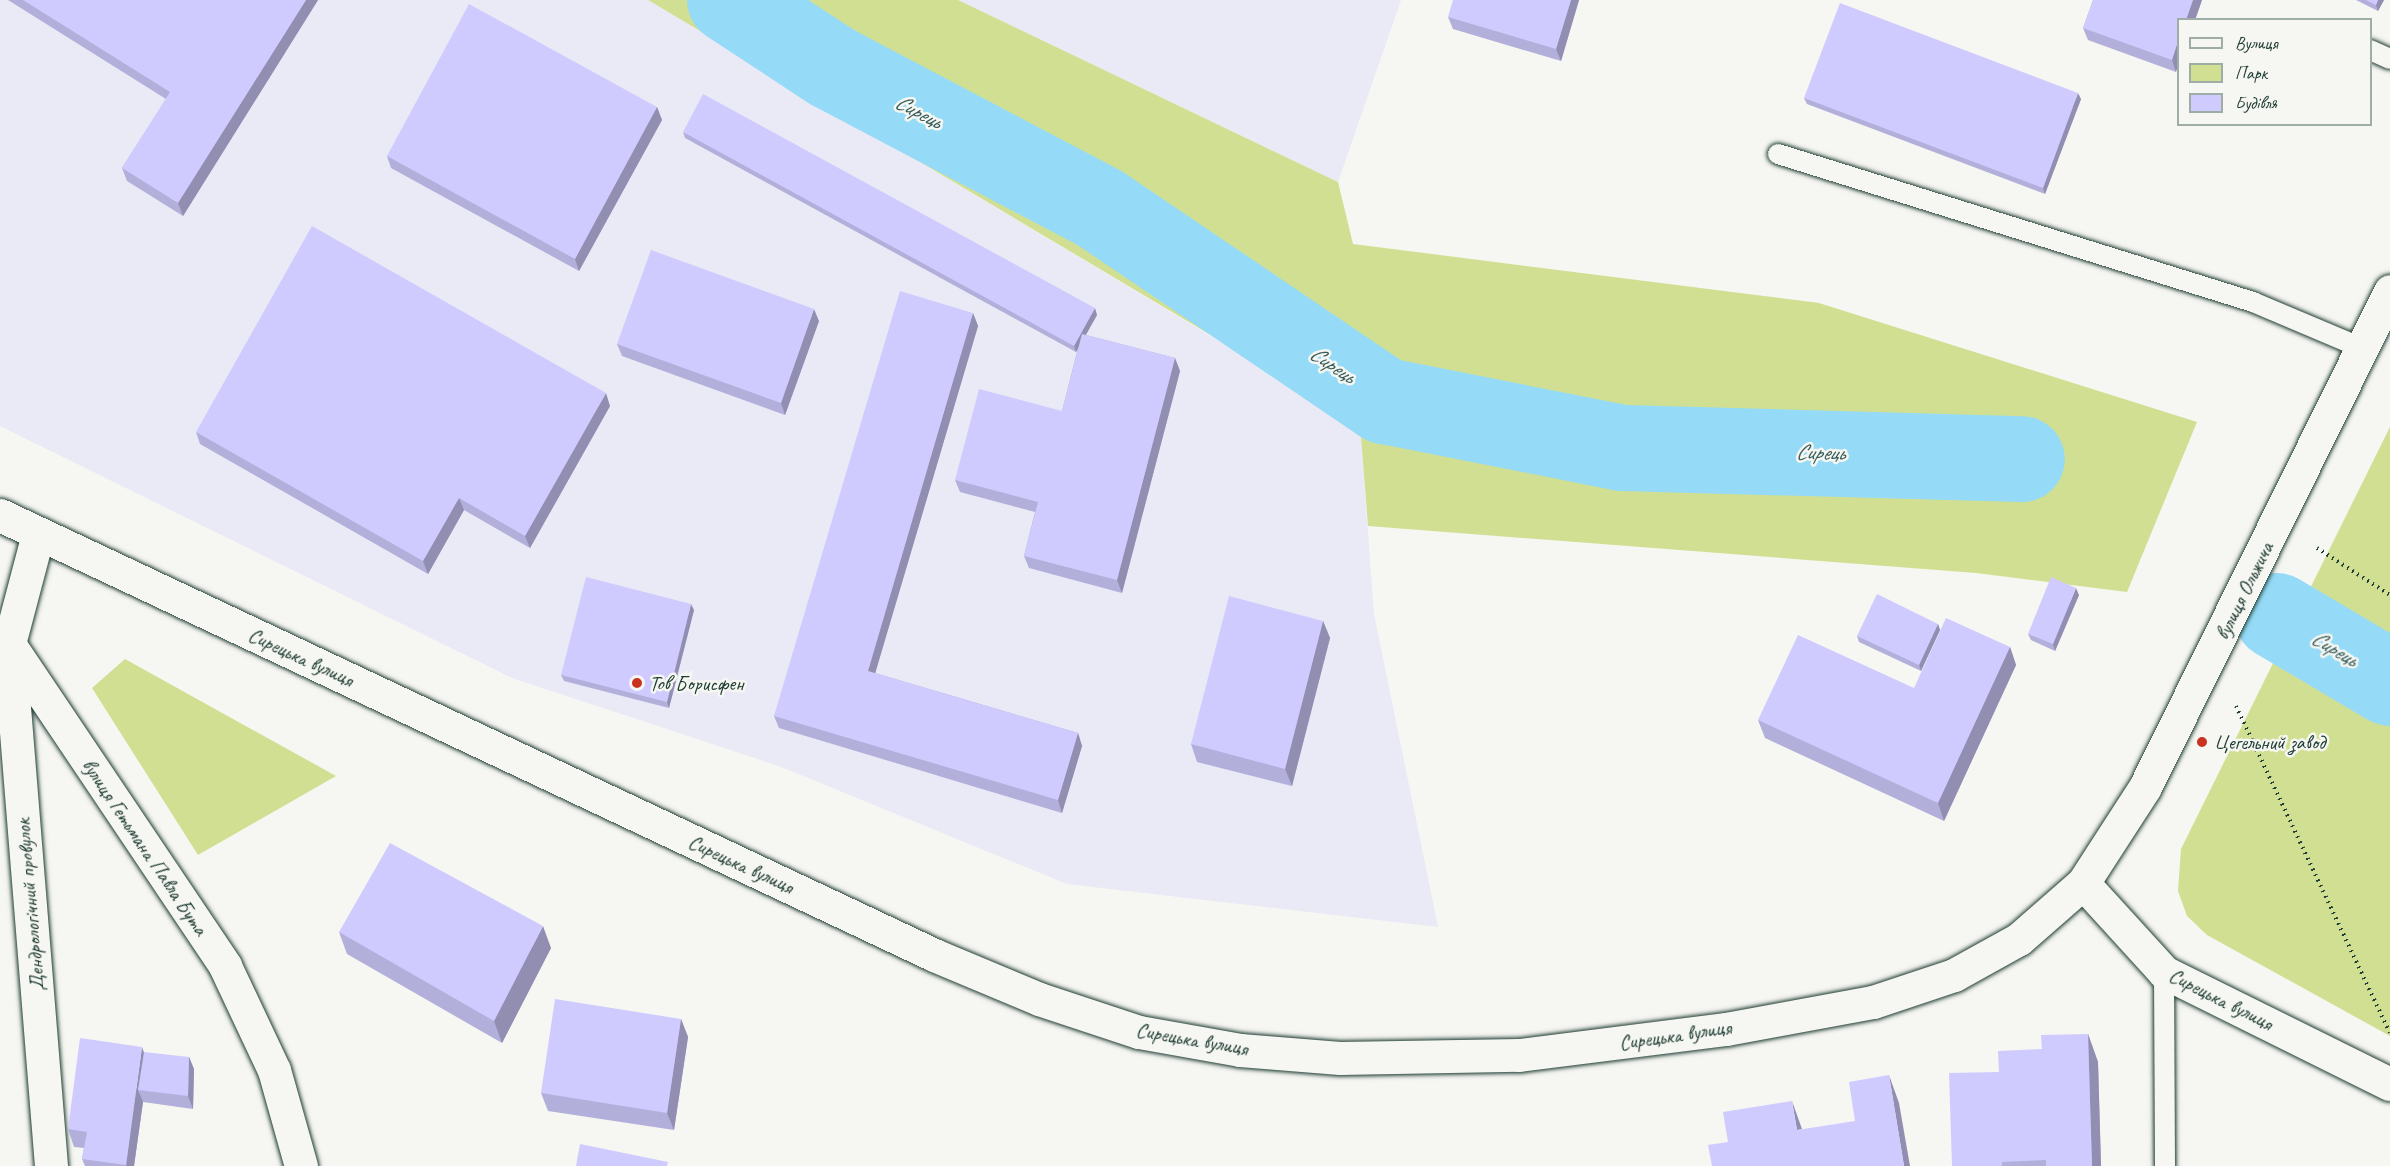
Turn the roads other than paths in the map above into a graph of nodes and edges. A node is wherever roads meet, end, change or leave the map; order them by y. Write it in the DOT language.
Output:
graph roads {
  1 [pos="2372,51"];
  2 [pos="2390,59"];
  3 [pos="1778,154"];
  4 [pos="2390,291"];
  5 [pos="2364,349"];
  6 [pos="0,515"];
  7 [pos="38,534"];
  8 [pos="4,647"];
  9 [pos="2083,883"];
  10 [pos="2164,972"];
  11 [pos="2390,1084"];
  12 [pos="51,1166"];
  13 [pos="301,1166"];
  14 [pos="2165,1166"];
  1 -- 2 [label="lane"];
  3 -- 5 [label="lane"];
  4 -- 5 [label="main road, вулиця Ольжича"];
  5 -- 9 [label="main road, вулиця Ольжича"];
  6 -- 7 [label="main road, Сирецька вулиця"];
  7 -- 8 [label="main road"];
  7 -- 9 [label="main road, Сирецька вулиця"];
  8 -- 12 [label="main road, Дендрологічний провулок"];
  8 -- 13 [label="main road, вулиця Гетьмана Павла Бута"];
  9 -- 10 [label="main road, Сирецька вулиця"];
  10 -- 11 [label="main road, Сирецька вулиця"];
  10 -- 14 [label="lane"];
}
